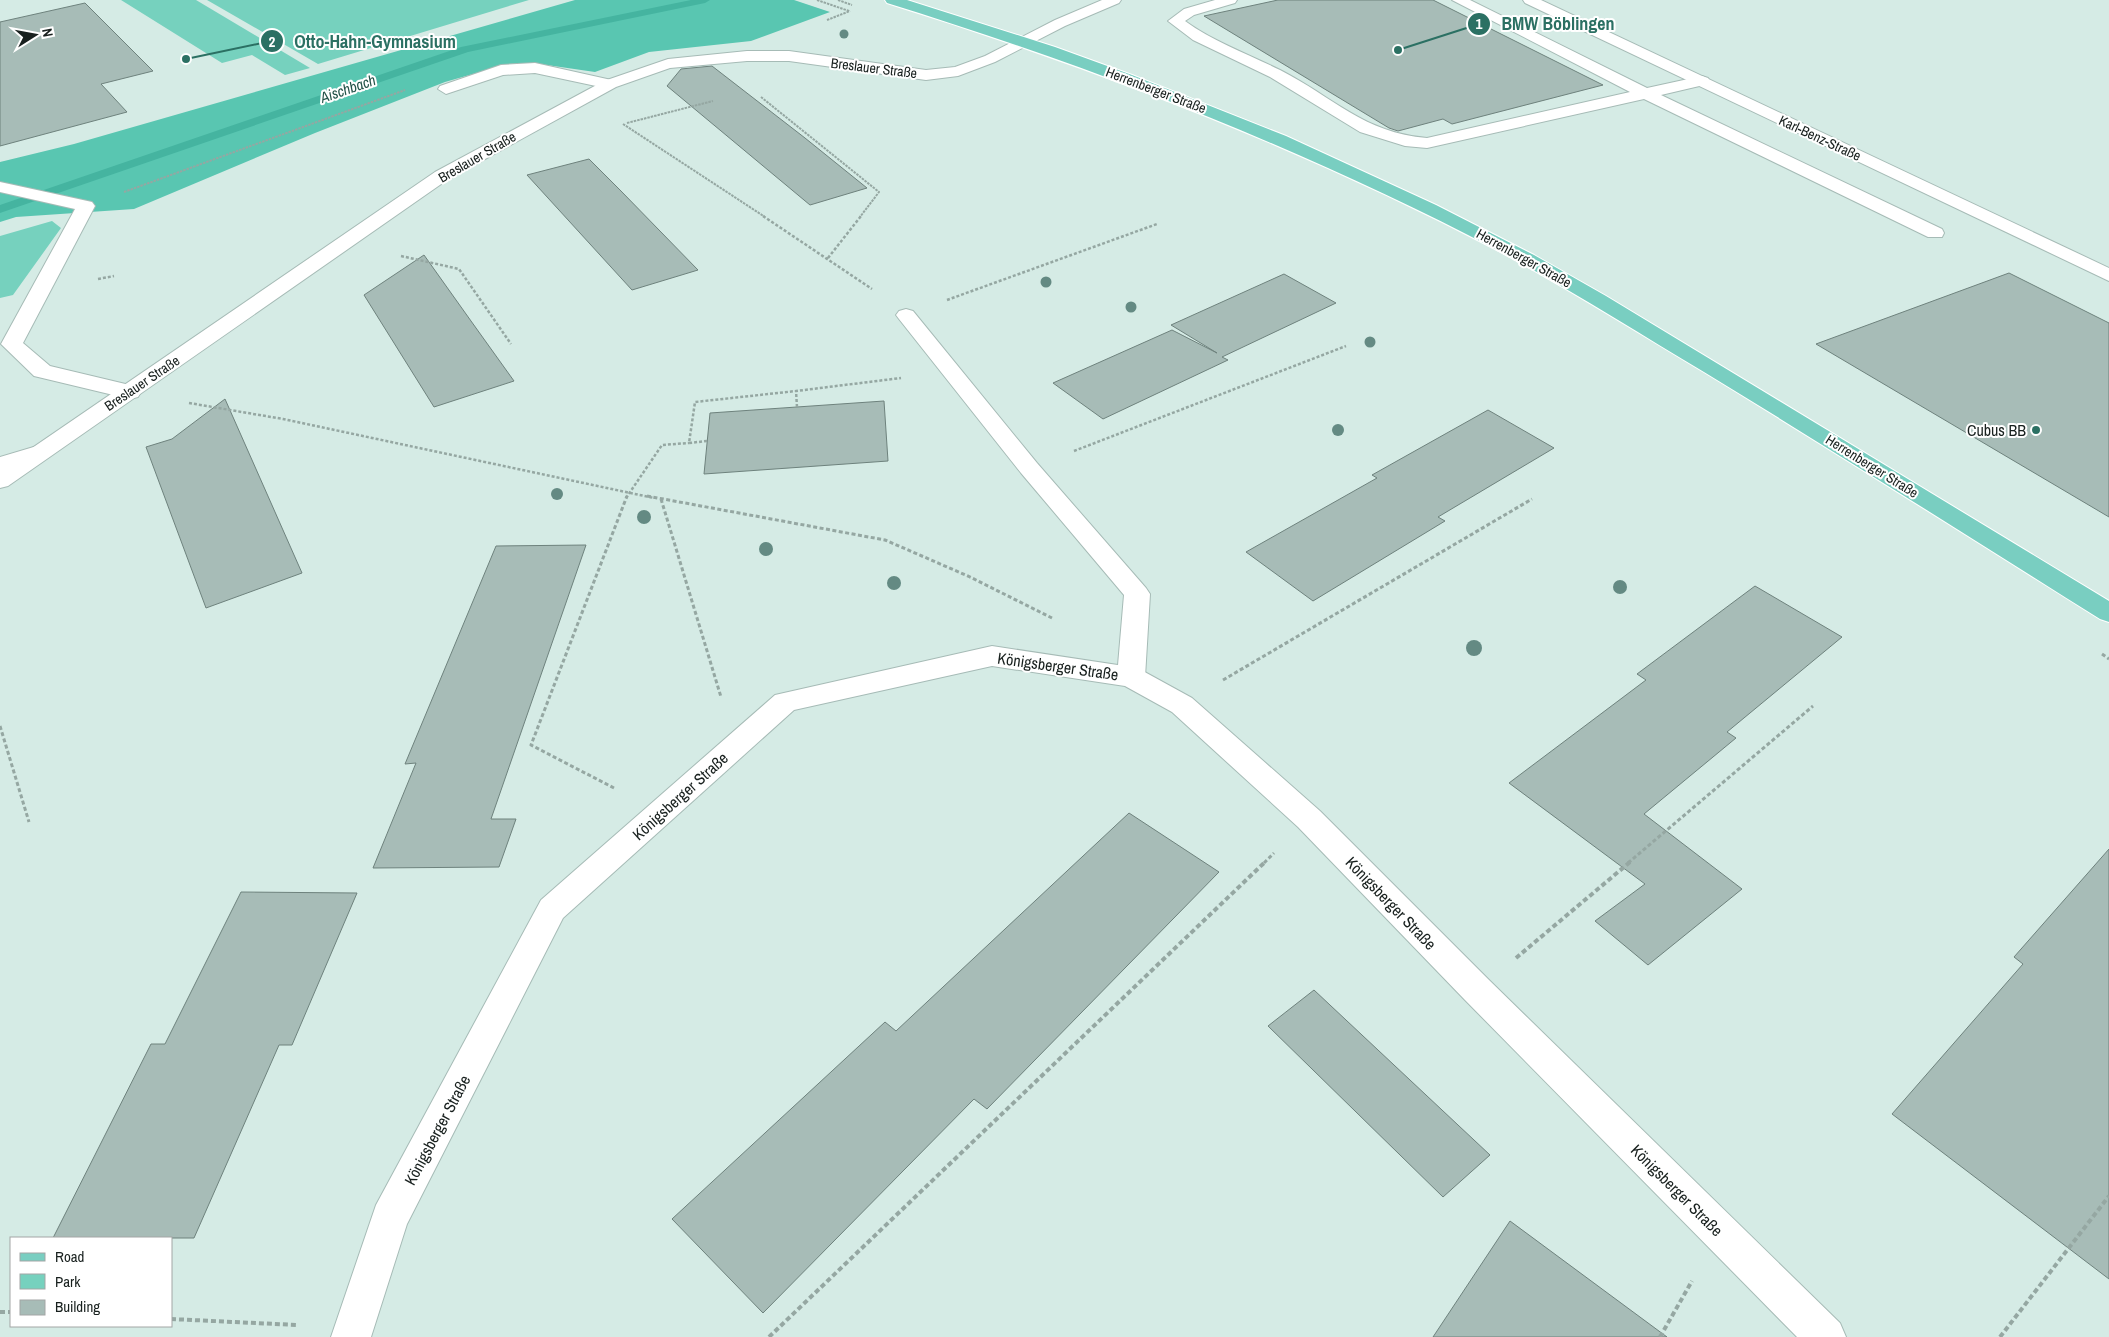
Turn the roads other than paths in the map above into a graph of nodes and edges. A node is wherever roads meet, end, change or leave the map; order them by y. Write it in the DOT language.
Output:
graph roads {
  1 [pos="892,0"];
  2 [pos="1114,0"];
  3 [pos="1230,0"];
  4 [pos="1459,0"];
  5 [pos="1530,0"];
  6 [pos="1024,42"];
  7 [pos="1702,81"];
  8 [pos="610,84"];
  9 [pos="446,88"];
  10 [pos="1646,94"];
  11 [pos="4,189"];
  12 [pos="1935,233"];
  13 [pos="2109,275"];
  14 [pos="906,315"];
  15 [pos="130,392"];
  16 [pos="37,453"];
  17 [pos="0,465"];
  18 [pos="0,480"];
  19 [pos="2109,613"];
  20 [pos="1131,676"];
  21 [pos="353,1332"];
  22 [pos="1826,1337"];
  1 -- 6 [label="main road, Herrenberger Straße"];
  2 -- 6 [label="street, Breslauer Straße"];
  3 -- 10 [label="street"];
  4 -- 10 [label="street"];
  5 -- 7 [label="street, Karl-Benz-Straße"];
  6 -- 8 [label="street, Breslauer Straße"];
  6 -- 19 [label="main road, Herrenberger Straße"];
  7 -- 10 [label="street"];
  7 -- 13 [label="street, Karl-Benz-Straße"];
  8 -- 9 [label="street"];
  8 -- 15 [label="street, Breslauer Straße"];
  10 -- 12 [label="street"];
  11 -- 15 [label="street"];
  14 -- 20 [label="street"];
  15 -- 16 [label="street, Breslauer Straße"];
  16 -- 17 [label="street"];
  16 -- 18 [label="street, Breslauer Straße"];
  20 -- 21 [label="street, Königsberger Straße"];
  20 -- 22 [label="street, Königsberger Straße"];
}
